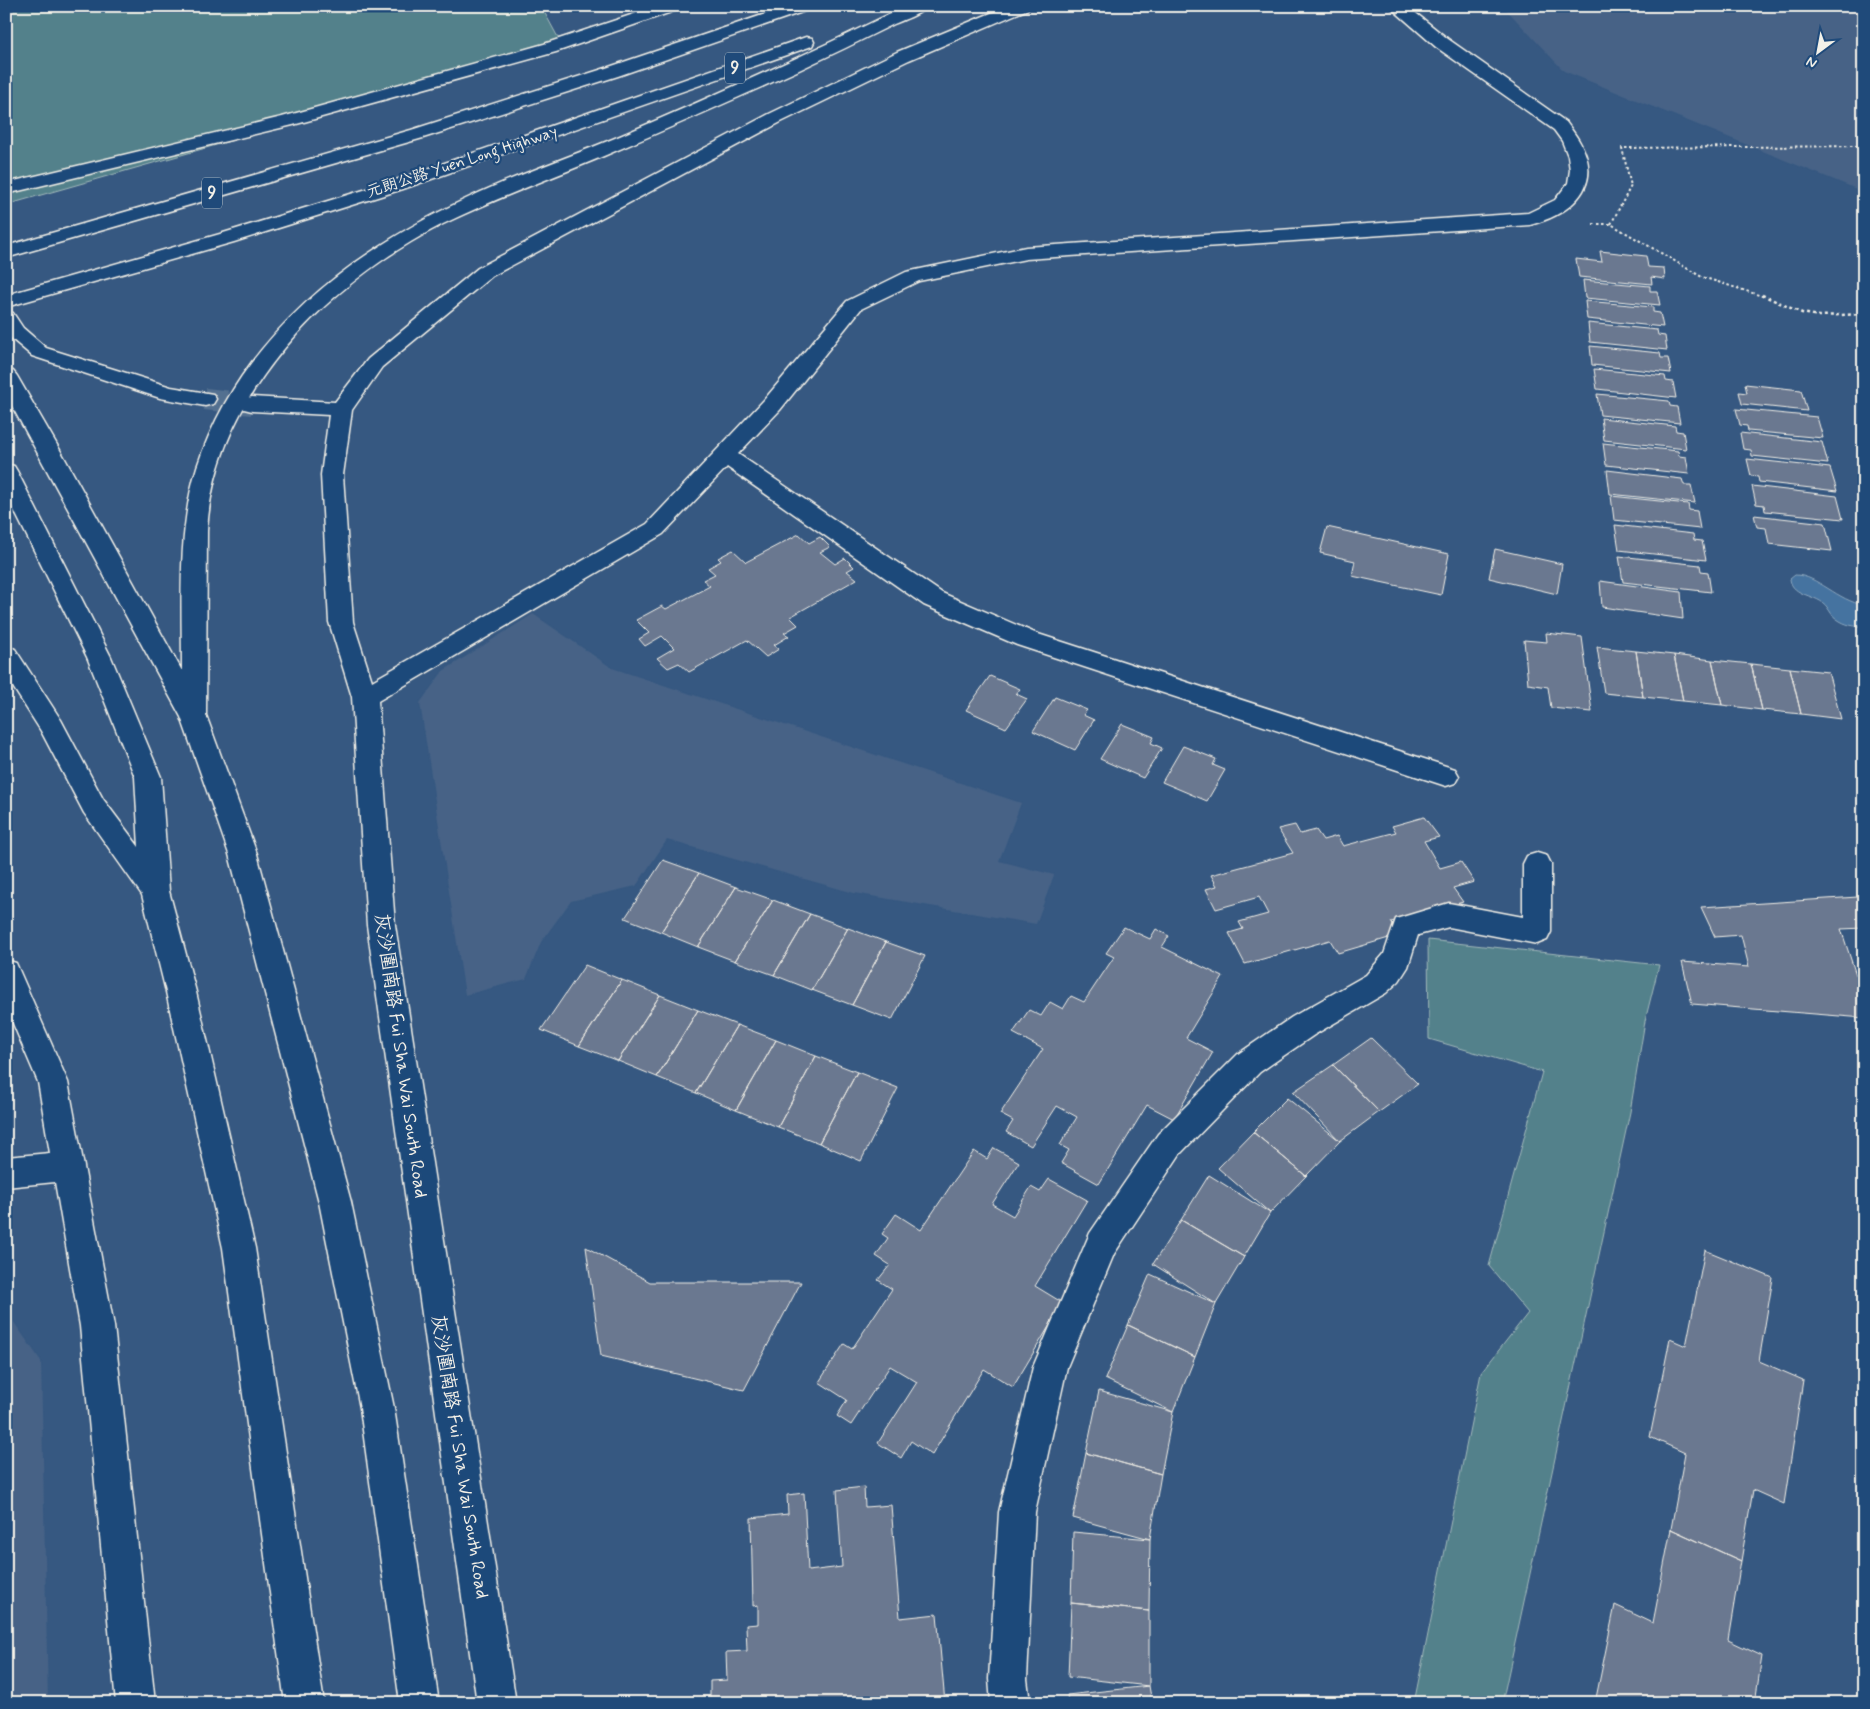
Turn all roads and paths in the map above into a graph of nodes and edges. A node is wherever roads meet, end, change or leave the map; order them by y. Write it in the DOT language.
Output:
graph roads {
  1 [pos="674,6"];
  2 [pos="805,6"];
  3 [pos="912,6"];
  4 [pos="919,6"];
  5 [pos="1022,6"];
  6 [pos="1397,6"];
  7 [pos="1864,146"];
  8 [pos="6,189"];
  9 [pos="6,252"];
  10 [pos="6,302"];
  11 [pos="1864,314"];
  12 [pos="6,317"];
  13 [pos="6,376"];
  14 [pos="205,399"];
  15 [pos="252,404"];
  16 [pos="340,409"];
  17 [pos="725,455"];
  18 [pos="6,471"];
  19 [pos="6,655"];
  20 [pos="365,697"];
  21 [pos="194,717"];
  22 [pos="1446,776"];
  23 [pos="1537,864"];
  24 [pos="155,891"];
  25 [pos="6,972"];
  26 [pos="68,1166"];
  27 [pos="6,1172"];
  28 [pos="136,1703"];
  29 [pos="305,1703"];
  30 [pos="420,1703"];
  31 [pos="497,1703"];
  32 [pos="1011,1703"];
  1 -- 8 [label="main road"];
  2 -- 9 [label="main road, 9"];
  3 -- 10 [label="main road, 元朗公路 Yuen Long Highway / 9"];
  4 -- 21 [label="main road"];
  5 -- 16 [label="main road"];
  6 -- 17 [label="main road"];
  7 -- 11 [label="path"];
  12 -- 14 [label="main road"];
  13 -- 21 [label="main road"];
  15 -- 16 [label="main road"];
  16 -- 20 [label="main road, 灰沙圍南路 Fui Sha Wai South Road"];
  17 -- 20 [label="main road"];
  17 -- 22 [label="main road"];
  18 -- 24 [label="main road"];
  19 -- 24 [label="main road"];
  20 -- 31 [label="main road, 灰沙圍南路 Fui Sha Wai South Road"];
  21 -- 30 [label="main road"];
  23 -- 32 [label="main road"];
  24 -- 29 [label="main road"];
  25 -- 26 [label="main road"];
  26 -- 27 [label="main road"];
  26 -- 28 [label="main road"];
}
